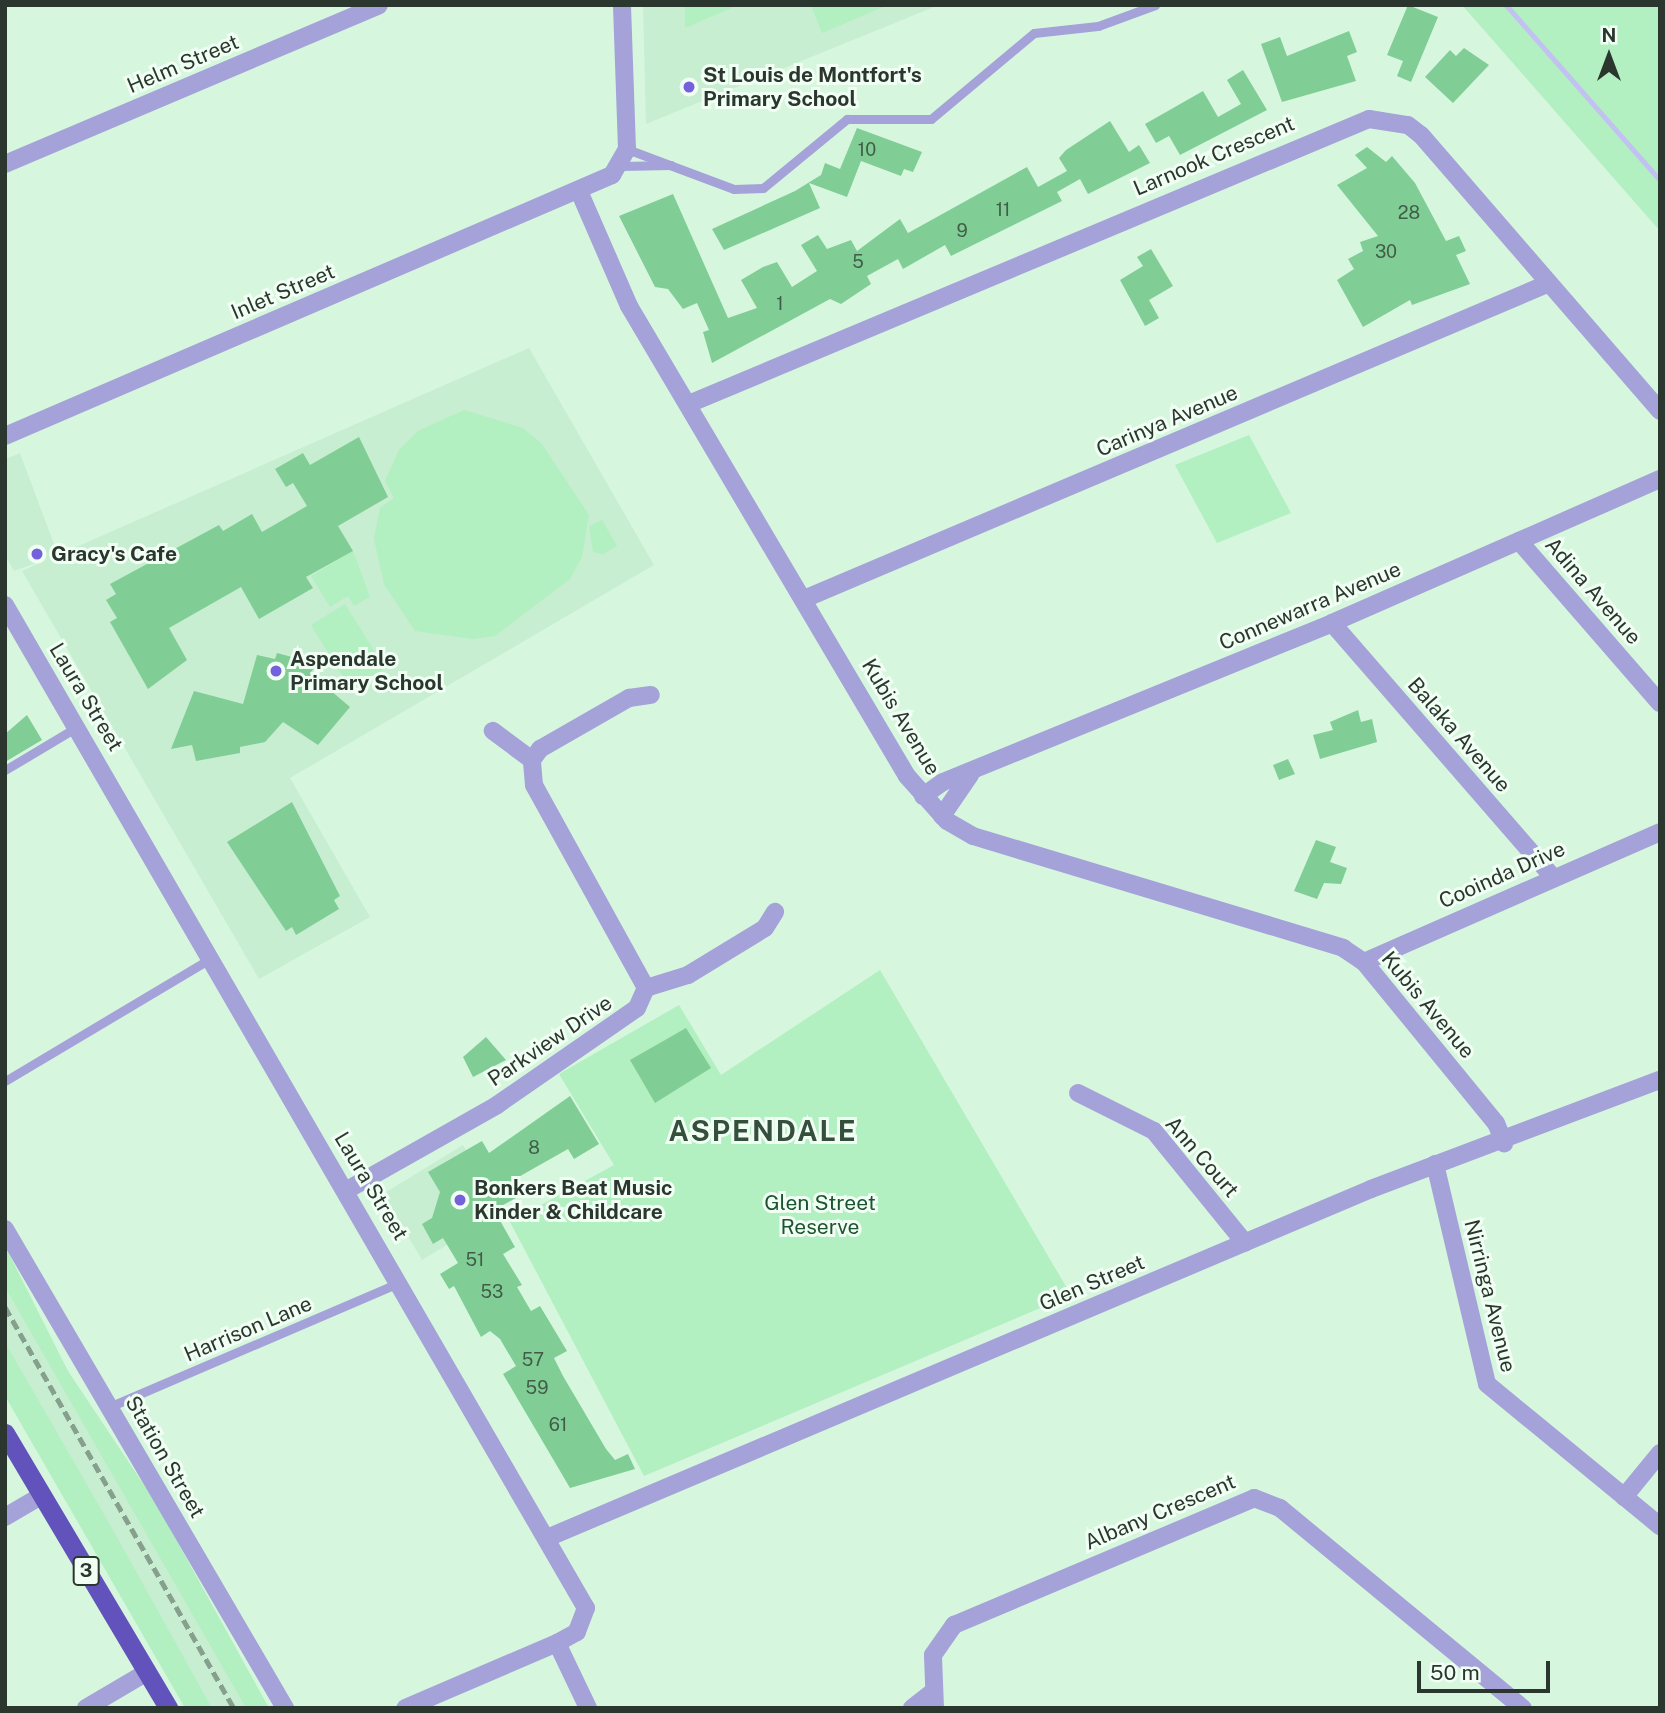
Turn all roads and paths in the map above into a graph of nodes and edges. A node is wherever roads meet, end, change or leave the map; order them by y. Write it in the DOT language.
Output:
graph roads {
  1 [pos="379,5"];
  2 [pos="622,5"];
  3 [pos="1156,5"];
  4 [pos="624,158"];
  5 [pos="5,164"];
  6 [pos="673,165"];
  7 [pos="579,191"];
  8 [pos="1547,284"];
  9 [pos="691,403"];
  10 [pos="1660,411"];
  11 [pos="5,436"];
  12 [pos="1660,479"];
  13 [pos="1519,541"];
  14 [pos="804,599"];
  15 [pos="5,605"];
  16 [pos="1332,623"];
  17 [pos="651,695"];
  18 [pos="1660,703"];
  19 [pos="77,727"];
  20 [pos="493,731"];
  21 [pos="532,760"];
  22 [pos="5,770"];
  23 [pos="975,770"];
  24 [pos="923,796"];
  25 [pos="942,816"];
  26 [pos="1660,832"];
  27 [pos="1553,877"];
  28 [pos="775,912"];
  29 [pos="212,957"];
  30 [pos="1364,962"];
  31 [pos="646,988"];
  32 [pos="1660,1080"];
  33 [pos="5,1081"];
  34 [pos="1078,1093"];
  35 [pos="1504,1143"];
  36 [pos="1435,1164"];
  37 [pos="347,1190"];
  38 [pos="5,1229"];
  39 [pos="1245,1243"];
  40 [pos="401,1282"];
  41 [pos="109,1407"];
  42 [pos="5,1433"];
  43 [pos="1660,1452"];
  44 [pos="41,1496"];
  45 [pos="1624,1497"];
  46 [pos="5,1517"];
  47 [pos="1660,1526"];
  48 [pos="547,1538"];
  49 [pos="557,1643"];
  50 [pos="147,1672"];
  51 [pos="933,1701"];
  52 [pos="86,1708"];
  53 [pos="168,1708"];
  54 [pos="285,1708"];
  55 [pos="405,1708"];
  56 [pos="588,1708"];
  57 [pos="912,1708"];
  58 [pos="1523,1708"];
  1 -- 5 [label="street, Helm Street"];
  2 -- 4 [label="street"];
  3 -- 6 [label="lane"];
  4 -- 6 [label="lane"];
  4 -- 6 [label="lane"];
  4 -- 7 [label="street, Inlet Street"];
  7 -- 9 [label="street, Kubis Avenue"];
  7 -- 11 [label="street, Inlet Street"];
  8 -- 9 [label="street, Larnook Crescent"];
  8 -- 10 [label="street, Larnook Crescent"];
  8 -- 14 [label="street, Carinya Avenue"];
  9 -- 14 [label="street, Kubis Avenue"];
  12 -- 13 [label="street, Connewarra Avenue"];
  13 -- 16 [label="street, Connewarra Avenue"];
  13 -- 18 [label="street, Adina Avenue"];
  14 -- 24 [label="street, Kubis Avenue"];
  15 -- 19 [label="street, Laura Street"];
  16 -- 23 [label="street, Connewarra Avenue"];
  16 -- 27 [label="street, Balaka Avenue"];
  17 -- 21 [label="street"];
  19 -- 22 [label="lane"];
  19 -- 29 [label="street, Laura Street"];
  20 -- 21 [label="street"];
  21 -- 31 [label="street"];
  23 -- 24 [label="street, Connewarra Avenue"];
  23 -- 25 [label="street, Connewarra Avenue"];
  24 -- 25 [label="street, Kubis Avenue"];
  25 -- 30 [label="street, Kubis Avenue"];
  26 -- 27 [label="street, Cooinda Drive"];
  27 -- 30 [label="street, Cooinda Drive"];
  28 -- 31 [label="street"];
  29 -- 33 [label="lane"];
  29 -- 37 [label="street, Laura Street"];
  30 -- 35 [label="street, Kubis Avenue"];
  31 -- 37 [label="street, Parkview Drive"];
  32 -- 35 [label="street, Glen Street"];
  34 -- 39 [label="street, Ann Court"];
  35 -- 36 [label="street, Glen Street"];
  36 -- 39 [label="street, Glen Street"];
  36 -- 45 [label="street, Nirringa Avenue"];
  37 -- 40 [label="street, Laura Street"];
  38 -- 41 [label="street, Station Street"];
  39 -- 48 [label="street, Glen Street"];
  40 -- 41 [label="lane, Harrison Lane"];
  40 -- 48 [label="street, Laura Street"];
  41 -- 54 [label="street, Station Street"];
  42 -- 44 [label="highway, 3"];
  43 -- 45 [label="street"];
  44 -- 46 [label="street"];
  44 -- 50 [label="highway, 3"];
  45 -- 47 [label="street, Nirringa Avenue"];
  48 -- 49 [label="street, Laura Street"];
  49 -- 55 [label="street, Laura Street"];
  49 -- 56 [label="street"];
  50 -- 52 [label="street"];
  50 -- 53 [label="highway, 3"];
  51 -- 57 [label="street, Albany Crescent"];
  51 -- 58 [label="street, Albany Crescent"];
}
